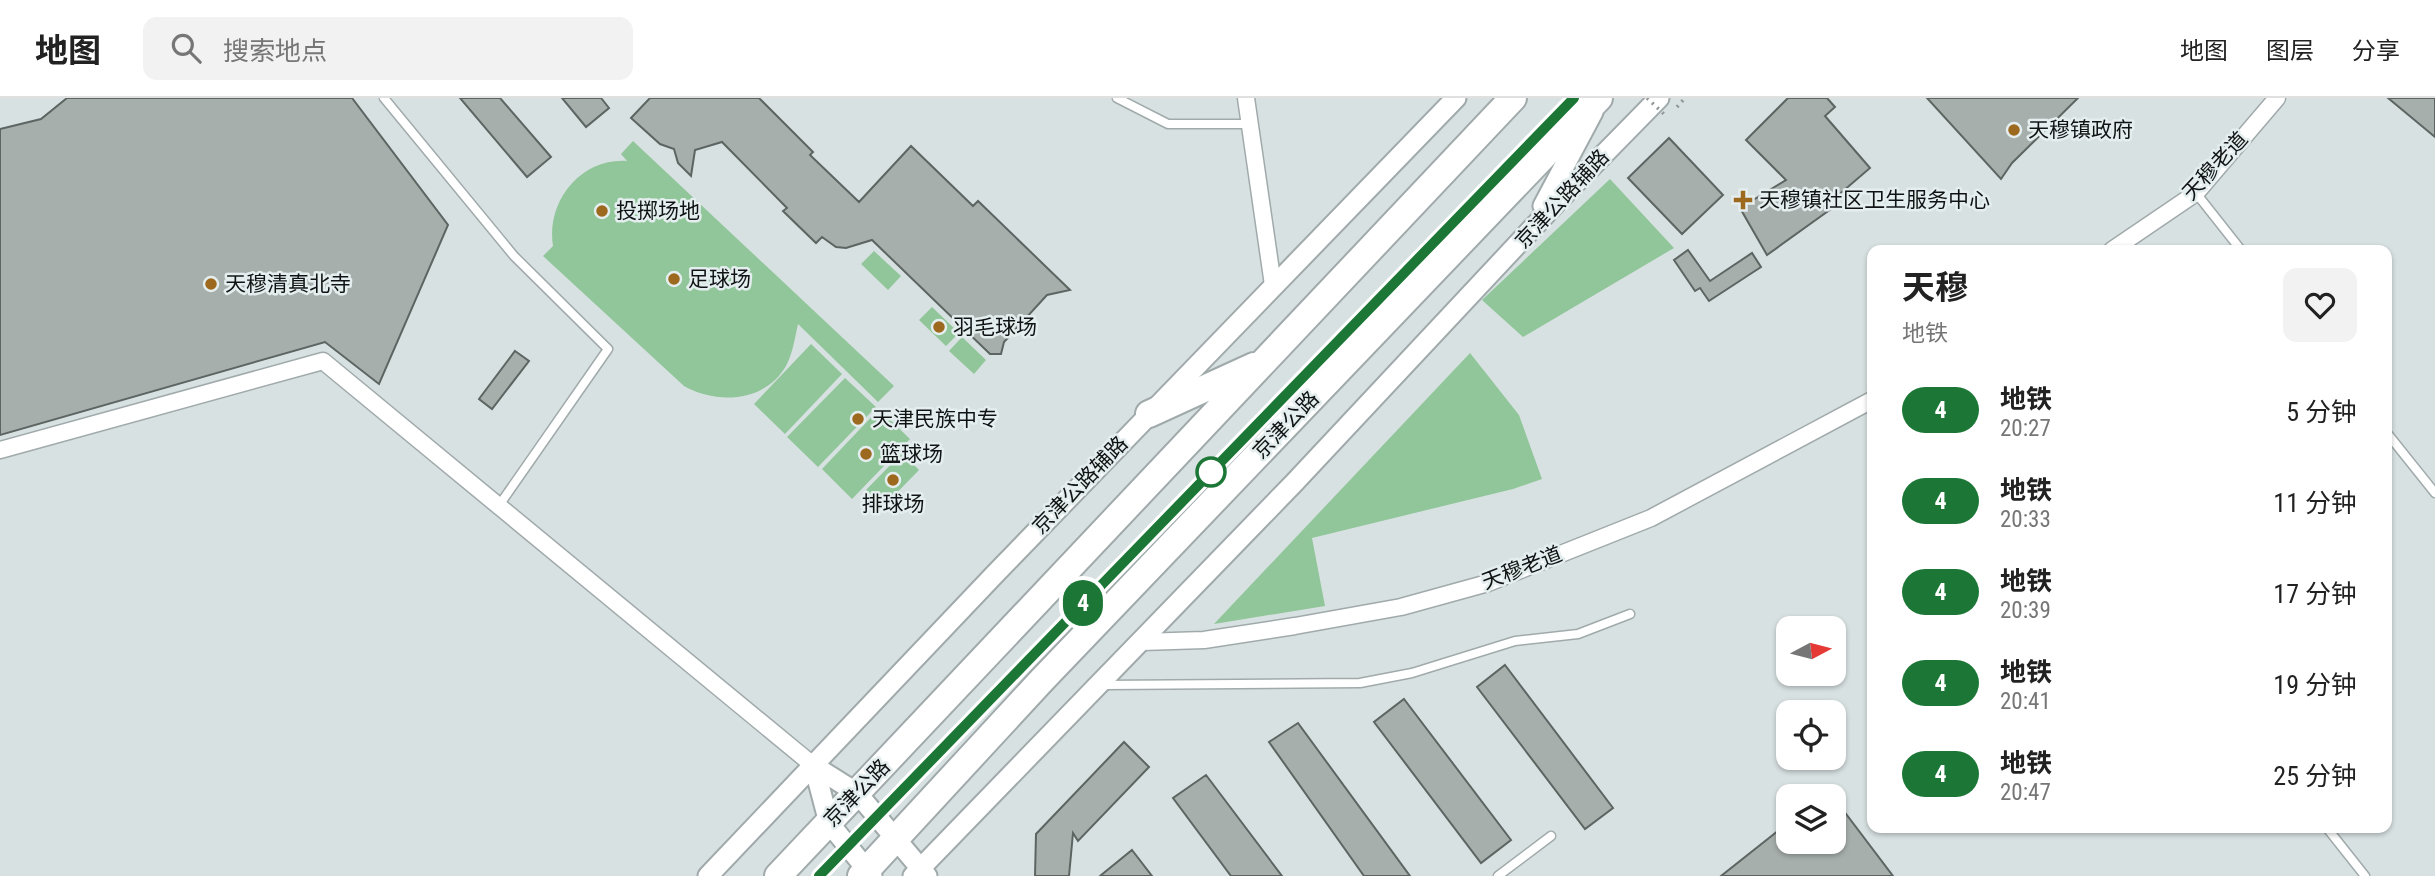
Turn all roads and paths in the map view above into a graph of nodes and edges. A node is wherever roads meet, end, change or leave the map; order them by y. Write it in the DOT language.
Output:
graph roads {
  1 [pos="384,98"];
  2 [pos="1117,98"];
  3 [pos="1245,98"];
  4 [pos="1456,98"];
  5 [pos="1513,98"];
  6 [pos="1600,98"];
  7 [pos="1647,98"];
  8 [pos="1659,98"];
  9 [pos="2277,98"];
  10 [pos="1667,117"];
  11 [pos="1251,124"];
  12 [pos="2196,193"];
  13 [pos="2119,245"];
  14 [pos="2237,245"];
  15 [pos="1507,259"];
  16 [pos="1273,285"];
  17 [pos="1265,361"];
  18 [pos="1867,403"];
  19 [pos="1149,414"];
  20 [pos="2392,439"];
  21 [pos="0,450"];
  22 [pos="2435,493"];
  23 [pos="500,504"];
  24 [pos="1630,614"];
  25 [pos="1142,642"];
  26 [pos="1101,685"];
  27 [pos="814,766"];
  28 [pos="857,793"];
  29 [pos="829,823"];
  30 [pos="2331,833"];
  31 [pos="1551,836"];
  32 [pos="897,838"];
  33 [pos="920,873"];
  34 [pos="867,874"];
  35 [pos="708,876"];
  36 [pos="778,876"];
  37 [pos="1498,876"];
  38 [pos="2365,876"];
  1 -- 23 [label="lane"];
  2 -- 11 [label="lane"];
  3 -- 11 [label="street"];
  4 -- 16 [label="street, 京津公路辅路"];
  5 -- 17 [label="highway, 京津公路"];
  6 -- 15 [label="street"];
  6 -- 32 [label="highway, 京津公路"];
  7 -- 10 [label="path, bridge"];
  8 -- 15 [label="street, 京津公路辅路"];
  9 -- 12 [label="street, 天穆老道"];
  11 -- 16 [label="street"];
  12 -- 13 [label="street, 天穆老道"];
  12 -- 14 [label="lane"];
  15 -- 25 [label="street, 京津公路辅路"];
  16 -- 19 [label="street, 京津公路辅路"];
  17 -- 19 [label="highway"];
  17 -- 28 [label="highway, 京津公路"];
  18 -- 25 [label="street, 天穆老道"];
  19 -- 27 [label="street, 京津公路辅路"];
  20 -- 22 [label="lane"];
  21 -- 23 [label="street"];
  23 -- 27 [label="street"];
  24 -- 26 [label="lane"];
  25 -- 26 [label="street, 京津公路辅路"];
  26 -- 33 [label="street, 京津公路辅路"];
  27 -- 28 [label="street"];
  27 -- 29 [label="street"];
  27 -- 35 [label="street, 京津公路辅路"];
  28 -- 29 [label="highway, 京津公路"];
  28 -- 32 [label="street"];
  29 -- 34 [label="street"];
  29 -- 36 [label="highway, 京津公路"];
  30 -- 38 [label="lane"];
  31 -- 37 [label="lane"];
  32 -- 33 [label="street"];
  32 -- 34 [label="highway, 京津公路"];
}
